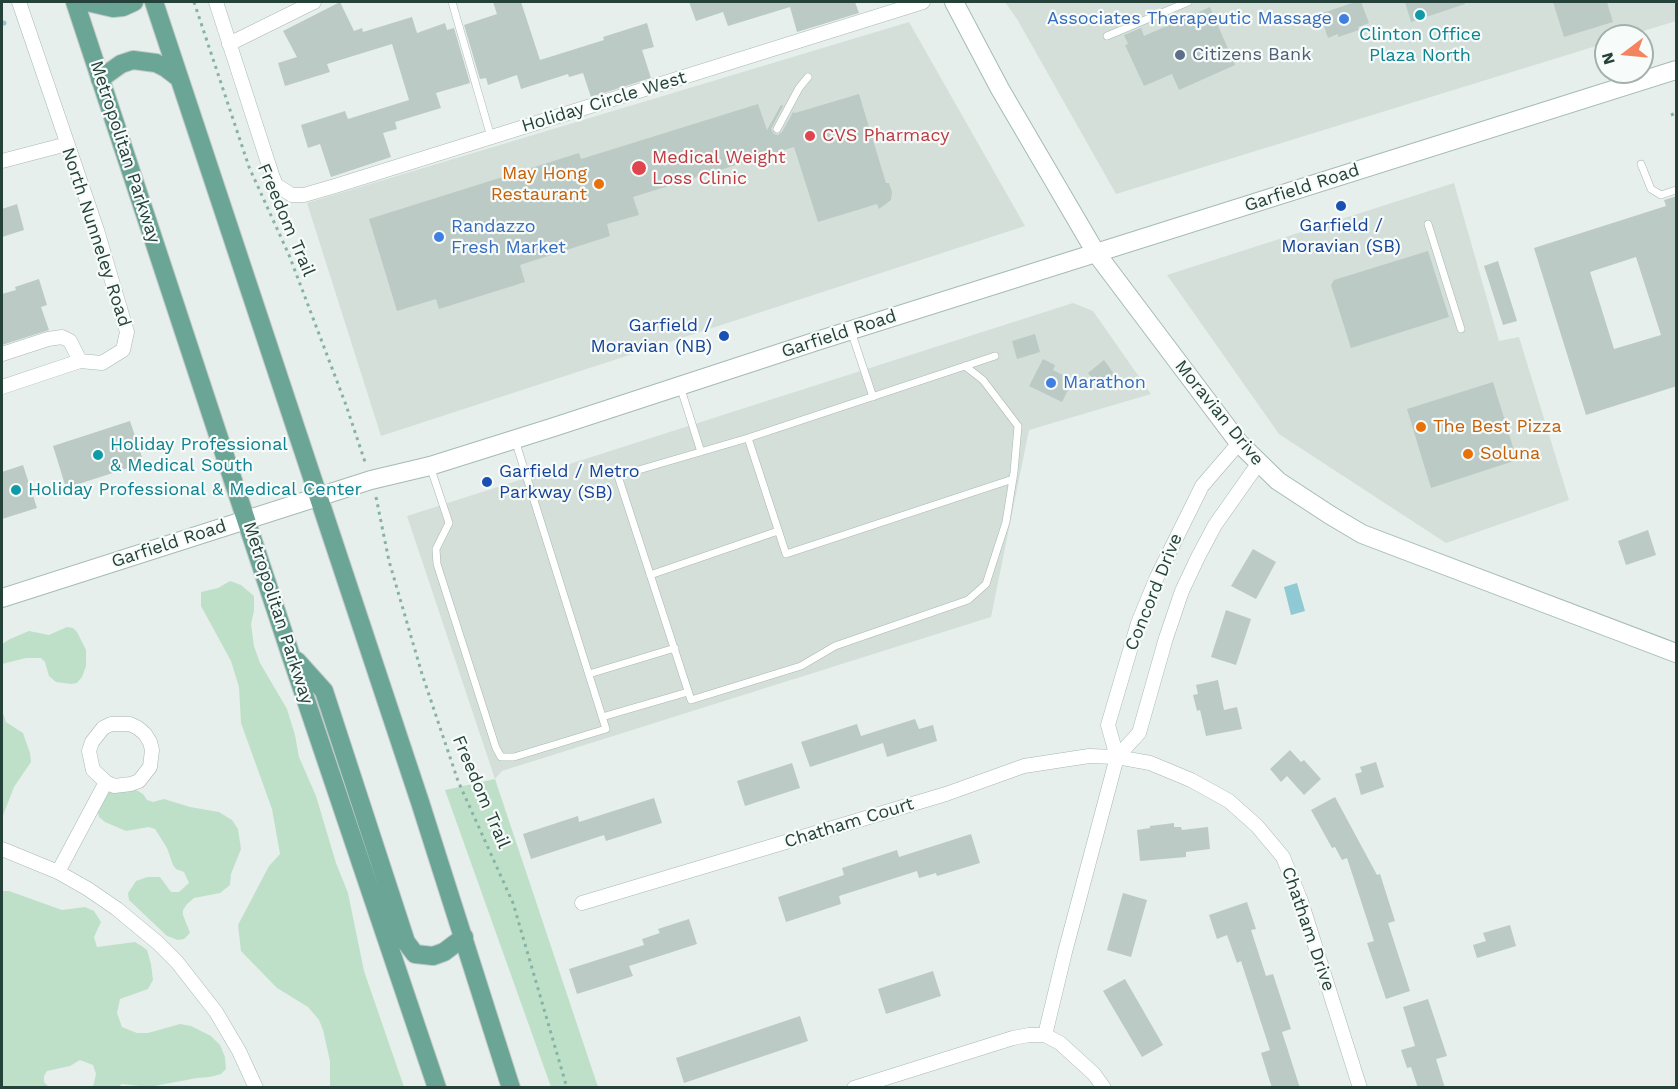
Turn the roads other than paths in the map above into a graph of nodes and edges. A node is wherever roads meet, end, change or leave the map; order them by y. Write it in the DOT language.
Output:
graph roads {
  1 [pos="19,2"];
  2 [pos="75,2"];
  3 [pos="87,2"];
  4 [pos="134,2"];
  5 [pos="154,2"];
  6 [pos="216,2"];
  7 [pos="314,2"];
  8 [pos="452,2"];
  9 [pos="923,2"];
  10 [pos="954,2"];
  11 [pos="1188,2"];
  12 [pos="1107,36"];
  13 [pos="229,45"];
  14 [pos="1677,70"];
  15 [pos="808,77"];
  16 [pos="179,78"];
  17 [pos="100,79"];
  18 [pos="777,129"];
  19 [pos="492,137"];
  20 [pos="66,144"];
  21 [pos="2,161"];
  22 [pos="1641,164"];
  23 [pos="1677,190"];
  24 [pos="1428,224"];
  25 [pos="1096,253"];
  26 [pos="1461,328"];
  27 [pos="851,330"];
  28 [pos="2,354"];
  29 [pos="995,356"];
  30 [pos="80,361"];
  31 [pos="965,366"];
  32 [pos="680,386"];
  33 [pos="2,387"];
  34 [pos="873,397"];
  35 [pos="748,438"];
  36 [pos="514,440"];
  37 [pos="1239,443"];
  38 [pos="701,452"];
  39 [pos="1258,464"];
  40 [pos="430,466"];
  41 [pos="1013,479"];
  42 [pos="319,497"];
  43 [pos="247,519"];
  44 [pos="778,531"];
  45 [pos="650,576"];
  46 [pos="2,598"];
  47 [pos="675,648"];
  48 [pos="1677,653"];
  49 [pos="291,656"];
  50 [pos="588,674"];
  51 [pos="688,692"];
  52 [pos="602,717"];
  53 [pos="1118,757"];
  54 [pos="106,782"];
  55 [pos="2,849"];
  56 [pos="58,872"];
  57 [pos="582,903"];
  58 [pos="464,937"];
  59 [pos="1046,1035"];
  60 [pos="256,1088"];
  61 [pos="437,1088"];
  62 [pos="511,1088"];
  63 [pos="855,1088"];
  64 [pos="1104,1088"];
  65 [pos="1360,1088"];
  1 -- 20 [label="street, North Nunneley Road"];
  2 -- 17 [label="main road, Metropolitan Parkway"];
  3 -- 4 [label="main road"];
  5 -- 16 [label="main road"];
  6 -- 13 [label="street"];
  7 -- 13 [label="street"];
  8 -- 19 [label="lane"];
  9 -- 19 [label="street, Holiday Circle West"];
  10 -- 25 [label="main road, Moravian Drive"];
  11 -- 12 [label="lane"];
  13 -- 19 [label="street, Holiday Circle West"];
  14 -- 25 [label="main road, Garfield Road"];
  15 -- 18 [label="lane"];
  16 -- 17 [label="main road"];
  16 -- 42 [label="main road"];
  17 -- 43 [label="main road, Metropolitan Parkway"];
  20 -- 21 [label="street"];
  20 -- 30 [label="street, North Nunneley Road"];
  22 -- 23 [label="lane"];
  24 -- 26 [label="lane"];
  25 -- 27 [label="main road, Garfield Road"];
  25 -- 37 [label="main road, Moravian Drive"];
  27 -- 32 [label="main road, Garfield Road"];
  27 -- 34 [label="lane"];
  28 -- 30 [label="street"];
  29 -- 31 [label="lane"];
  30 -- 33 [label="street, North Nunneley Road"];
  31 -- 34 [label="lane"];
  31 -- 41 [label="lane"];
  32 -- 36 [label="main road, Garfield Road"];
  32 -- 38 [label="lane"];
  34 -- 35 [label="lane"];
  35 -- 38 [label="lane"];
  35 -- 44 [label="lane"];
  36 -- 40 [label="main road, Garfield Road"];
  36 -- 50 [label="lane"];
  37 -- 39 [label="main road, Moravian Drive"];
  37 -- 53 [label="street, Concord Drive"];
  38 -- 45 [label="lane"];
  39 -- 48 [label="main road, Moravian Drive"];
  39 -- 53 [label="street, Concord Drive"];
  40 -- 42 [label="main road, Garfield Road"];
  40 -- 52 [label="lane"];
  41 -- 44 [label="lane"];
  41 -- 51 [label="lane"];
  42 -- 43 [label="main road, Garfield Road"];
  42 -- 58 [label="main road"];
  43 -- 46 [label="main road, Garfield Road"];
  43 -- 49 [label="main road, Metropolitan Parkway"];
  44 -- 45 [label="lane"];
  45 -- 47 [label="lane"];
  47 -- 50 [label="lane"];
  47 -- 51 [label="lane"];
  49 -- 58 [label="main road"];
  49 -- 61 [label="main road, Metropolitan Parkway"];
  50 -- 52 [label="lane"];
  51 -- 52 [label="lane"];
  53 -- 57 [label="street, Chatham Court"];
  53 -- 59 [label="street, Concord Drive"];
  53 -- 65 [label="street, Chatham Drive"];
  54 -- 54 [label="street"];
  54 -- 56 [label="street"];
  55 -- 56 [label="street"];
  56 -- 60 [label="street"];
  58 -- 62 [label="main road"];
  59 -- 63 [label="street"];
  59 -- 64 [label="street"];
}
